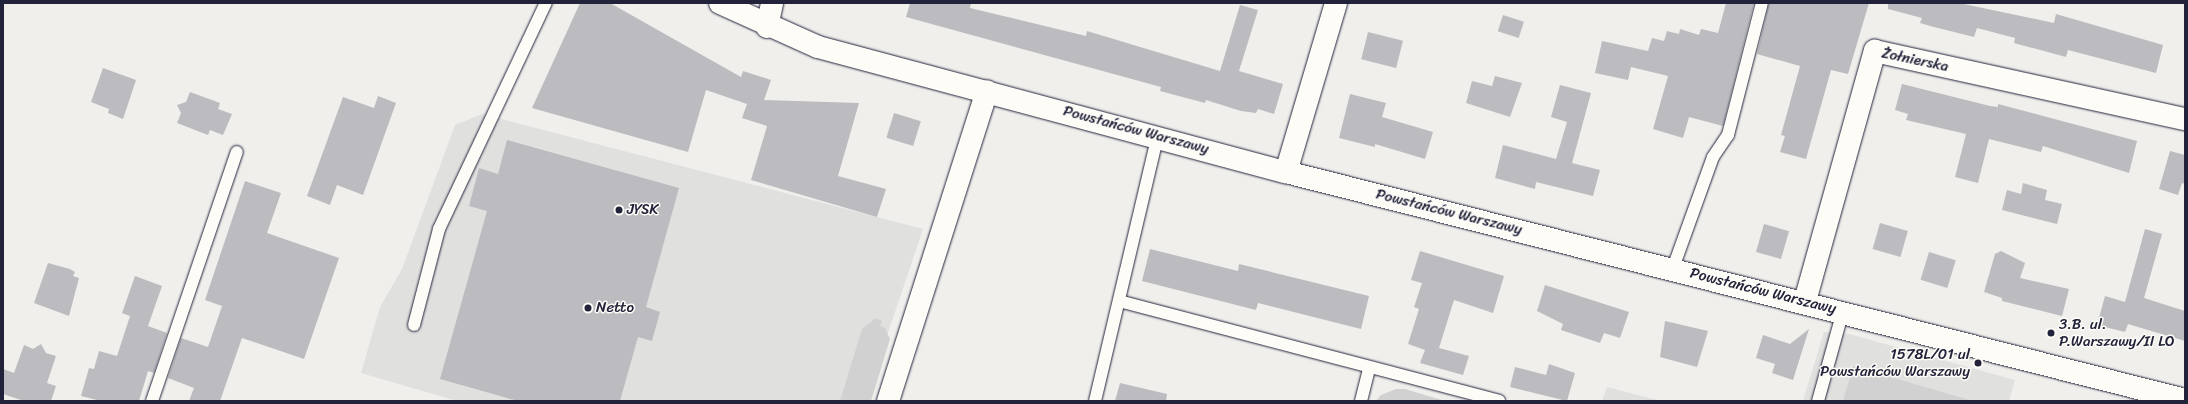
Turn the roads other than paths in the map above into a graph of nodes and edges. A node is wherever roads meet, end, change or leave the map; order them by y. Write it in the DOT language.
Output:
graph roads {
  1 [pos="546,3"];
  2 [pos="720,3"];
  3 [pos="772,3"];
  4 [pos="1336,3"];
  5 [pos="1762,3"];
  6 [pos="767,26"];
  7 [pos="987,91"];
  8 [pos="2185,119"];
  9 [pos="1158,135"];
  10 [pos="237,152"];
  11 [pos="1286,172"];
  12 [pos="1673,268"];
  13 [pos="1120,300"];
  14 [pos="1805,301"];
  15 [pos="1843,312"];
  16 [pos="414,325"];
  17 [pos="1370,369"];
  18 [pos="2185,400"];
  19 [pos="152,401"];
  20 [pos="888,401"];
  21 [pos="1095,401"];
  22 [pos="1361,401"];
  23 [pos="1499,401"];
  24 [pos="1818,401"];
  1 -- 16 [label="lane"];
  2 -- 6 [label="street, Powstańców Warszawy"];
  3 -- 6 [label="street"];
  4 -- 11 [label="street"];
  5 -- 12 [label="lane"];
  6 -- 7 [label="street, Powstańców Warszawy"];
  7 -- 9 [label="street, Powstańców Warszawy"];
  7 -- 20 [label="street"];
  8 -- 14 [label="street, Żołnierska"];
  9 -- 11 [label="street, Powstańców Warszawy"];
  9 -- 13 [label="lane"];
  10 -- 19 [label="lane"];
  11 -- 12 [label="street, Powstańców Warszawy"];
  12 -- 14 [label="street, Powstańców Warszawy"];
  13 -- 17 [label="lane"];
  13 -- 21 [label="lane"];
  14 -- 15 [label="street, Powstańców Warszawy"];
  15 -- 18 [label="street, Powstańców Warszawy"];
  15 -- 24 [label="lane"];
  17 -- 22 [label="lane"];
  17 -- 23 [label="lane"];
}
